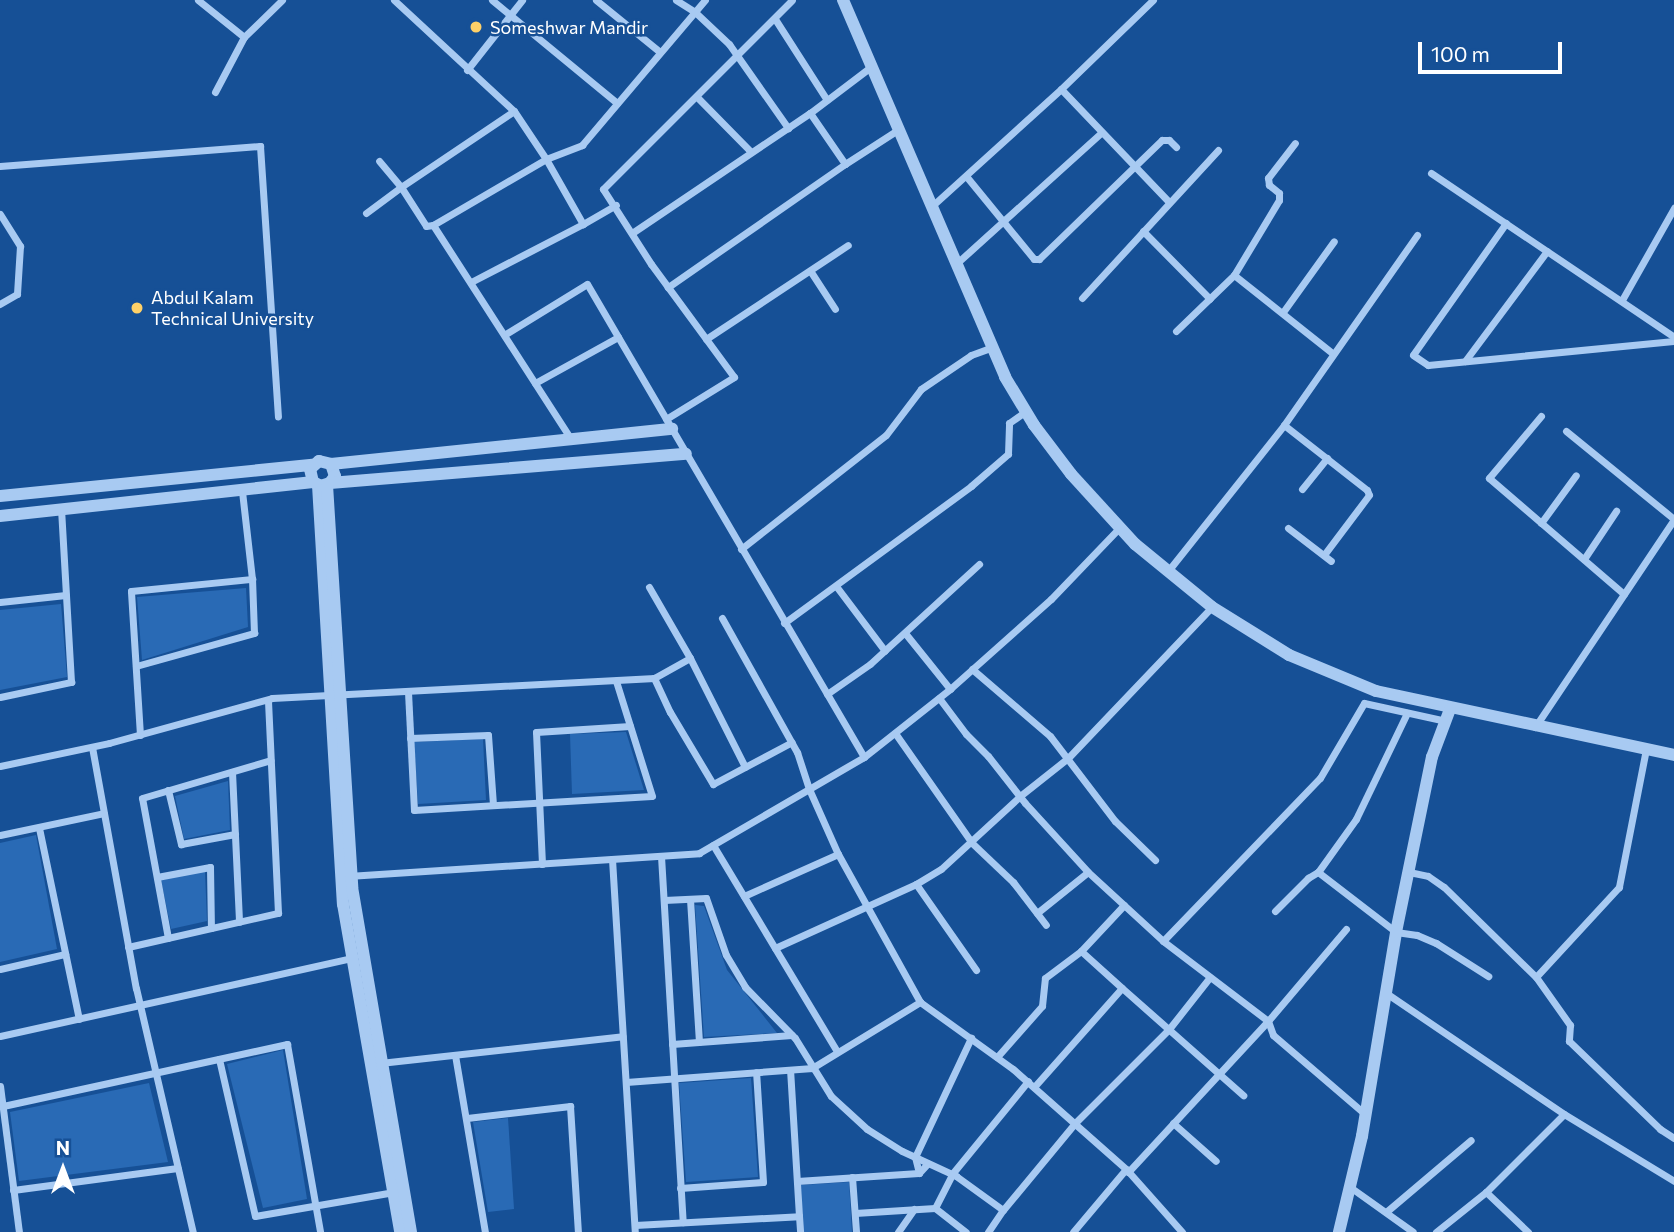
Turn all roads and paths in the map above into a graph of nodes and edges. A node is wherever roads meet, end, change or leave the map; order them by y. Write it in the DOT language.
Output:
graph roads {
  1 [pos="198,0"];
  2 [pos="282,0"];
  3 [pos="394,0"];
  4 [pos="492,0"];
  5 [pos="522,0"];
  6 [pos="596,0"];
  7 [pos="676,0"];
  8 [pos="705,0"];
  9 [pos="792,0"];
  10 [pos="843,0"];
  11 [pos="1153,0"];
  12 [pos="695,12"];
  13 [pos="510,15"];
  14 [pos="775,19"];
  15 [pos="244,37"];
  16 [pos="660,52"];
  17 [pos="738,57"];
  18 [pos="872,66"];
  19 [pos="467,70"];
  20 [pos="1061,89"];
  21 [pos="215,92"];
  22 [pos="697,97"];
  23 [pos="827,100"];
  24 [pos="617,103"];
  25 [pos="514,111"];
  26 [pos="810,113"];
  27 [pos="788,128"];
  28 [pos="899,130"];
  29 [pos="1102,132"];
  30 [pos="1295,142"];
  31 [pos="1176,146"];
  32 [pos="1218,150"];
  33 [pos="751,152"];
  34 [pos="546,159"];
  35 [pos="379,160"];
  36 [pos="845,164"];
  37 [pos="0,166"];
  38 [pos="1134,166"];
  39 [pos="1431,173"];
  40 [pos="966,176"];
  41 [pos="401,187"];
  42 [pos="1169,202"];
  43 [pos="616,205"];
  44 [pos="932,206"];
  45 [pos="1674,208"];
  46 [pos="366,213"];
  47 [pos="0,214"];
  48 [pos="1003,222"];
  49 [pos="1506,223"];
  50 [pos="583,224"];
  51 [pos="433,225"];
  52 [pos="1143,231"];
  53 [pos="632,233"];
  54 [pos="1417,235"];
  55 [pos="1335,241"];
  56 [pos="848,245"];
  57 [pos="1547,251"];
  58 [pos="957,263"];
  59 [pos="811,272"];
  60 [pos="1234,275"];
  61 [pos="471,282"];
  62 [pos="668,287"];
  63 [pos="1082,298"];
  64 [pos="1210,299"];
  65 [pos="1622,300"];
  66 [pos="0,304"];
  67 [pos="835,309"];
  68 [pos="1283,312"];
  69 [pos="1176,331"];
  70 [pos="504,335"];
  71 [pos="618,337"];
  72 [pos="706,339"];
  73 [pos="1674,339"];
  74 [pos="993,347"];
  75 [pos="1332,353"];
  76 [pos="1465,361"];
  77 [pos="535,383"];
  78 [pos="1026,411"];
  79 [pos="278,416"];
  80 [pos="1541,416"];
  81 [pos="669,424"];
  82 [pos="1284,425"];
  83 [pos="1566,431"];
  84 [pos="571,440"];
  85 [pos="686,454"];
  86 [pos="1327,458"];
  87 [pos="331,464"];
  88 [pos="312,466"];
  89 [pos="1576,475"];
  90 [pos="322,484"];
  91 [pos="1302,489"];
  92 [pos="242,491"];
  93 [pos="0,496"];
  94 [pos="61,511"];
  95 [pos="1616,511"];
  96 [pos="0,516"];
  97 [pos="1674,519"];
  98 [pos="1541,523"];
  99 [pos="1120,527"];
  100 [pos="1288,528"];
  101 [pos="741,549"];
  102 [pos="1584,559"];
  103 [pos="979,564"];
  104 [pos="1168,571"];
  105 [pos="252,579"];
  106 [pos="836,586"];
  107 [pos="649,587"];
  108 [pos="1624,594"];
  109 [pos="66,595"];
  110 [pos="0,601"];
  111 [pos="1212,607"];
  112 [pos="722,618"];
  113 [pos="785,623"];
  114 [pos="905,634"];
  115 [pos="885,651"];
  116 [pos="690,658"];
  117 [pos="135,666"];
  118 [pos="972,669"];
  119 [pos="654,678"];
  120 [pos="616,681"];
  121 [pos="950,689"];
  122 [pos="408,692"];
  123 [pos="827,694"];
  124 [pos="336,696"];
  125 [pos="0,697"];
  126 [pos="939,698"];
  127 [pos="268,699"];
  128 [pos="1407,713"];
  129 [pos="1448,715"];
  130 [pos="630,726"];
  131 [pos="1535,727"];
  132 [pos="895,733"];
  133 [pos="140,735"];
  134 [pos="410,738"];
  135 [pos="792,742"];
  136 [pos="92,747"];
  137 [pos="1646,749"];
  138 [pos="1674,755"];
  139 [pos="864,757"];
  140 [pos="1068,758"];
  141 [pos="271,760"];
  142 [pos="0,766"];
  143 [pos="746,767"];
  144 [pos="232,772"];
  145 [pos="809,789"];
  146 [pos="168,790"];
  147 [pos="1020,796"];
  148 [pos="539,803"];
  149 [pos="493,805"];
  150 [pos="104,813"];
  151 [pos="39,828"];
  152 [pos="235,834"];
  153 [pos="0,835"];
  154 [pos="972,843"];
  155 [pos="713,845"];
  156 [pos="838,854"];
  157 [pos="662,856"];
  158 [pos="612,859"];
  159 [pos="1155,860"];
  160 [pos="542,864"];
  161 [pos="1088,872"];
  162 [pos="1318,872"];
  163 [pos="1409,872"];
  164 [pos="346,876"];
  165 [pos="157,877"];
  166 [pos="916,884"];
  167 [pos="744,896"];
  168 [pos="690,899"];
  169 [pos="664,900"];
  170 [pos="1124,905"];
  171 [pos="868,906"];
  172 [pos="1275,911"];
  173 [pos="1037,913"];
  174 [pos="239,922"];
  175 [pos="1046,925"];
  176 [pos="211,928"];
  177 [pos="1346,929"];
  178 [pos="1396,932"];
  179 [pos="168,938"];
  180 [pos="1163,941"];
  181 [pos="128,947"];
  182 [pos="775,948"];
  183 [pos="1081,951"];
  184 [pos="65,954"];
  185 [pos="353,958"];
  186 [pos="0,969"];
  187 [pos="976,970"];
  188 [pos="1488,976"];
  189 [pos="1210,977"];
  190 [pos="1536,977"];
  191 [pos="1122,988"];
  192 [pos="1386,993"];
  193 [pos="920,1002"];
  194 [pos="140,1005"];
  195 [pos="79,1019"];
  196 [pos="1268,1021"];
  197 [pos="1169,1029"];
  198 [pos="792,1035"];
  199 [pos="0,1036"];
  200 [pos="623,1036"];
  201 [pos="971,1038"];
  202 [pos="699,1042"];
  203 [pos="672,1044"];
  204 [pos="837,1051"];
  205 [pos="455,1055"];
  206 [pos="997,1057"];
  207 [pos="219,1059"];
  208 [pos="377,1063"];
  209 [pos="812,1068"];
  210 [pos="790,1070"];
  211 [pos="156,1073"];
  212 [pos="756,1073"];
  213 [pos="1219,1073"];
  214 [pos="674,1079"];
  215 [pos="626,1082"];
  216 [pos="1031,1084"];
  217 [pos="0,1086"];
  218 [pos="1242,1095"];
  219 [pos="3,1106"];
  220 [pos="1564,1114"];
  221 [pos="1366,1115"];
  222 [pos="467,1118"];
  223 [pos="1173,1123"];
  224 [pos="1075,1124"];
  225 [pos="1674,1138"];
  226 [pos="1471,1140"];
  227 [pos="915,1157"];
  228 [pos="1216,1161"];
  229 [pos="928,1163"];
  230 [pos="178,1168"];
  231 [pos="1127,1170"];
  232 [pos="919,1173"];
  233 [pos="952,1174"];
  234 [pos="852,1177"];
  235 [pos="797,1181"];
  236 [pos="1674,1181"];
  237 [pos="1350,1186"];
  238 [pos="680,1188"];
  239 [pos="13,1189"];
  240 [pos="394,1192"];
  241 [pos="1486,1192"];
  242 [pos="315,1205"];
  243 [pos="935,1208"];
  244 [pos="914,1209"];
  245 [pos="1003,1210"];
  246 [pos="1386,1212"];
  247 [pos="855,1213"];
  248 [pos="799,1216"];
  249 [pos="682,1223"];
  250 [pos="635,1229"];
  251 [pos="19,1232"];
  252 [pos="193,1232"];
  253 [pos="320,1232"];
  254 [pos="400,1232"];
  255 [pos="411,1232"];
  256 [pos="485,1232"];
  257 [pos="578,1232"];
  258 [pos="800,1232"];
  259 [pos="856,1232"];
  260 [pos="898,1232"];
  261 [pos="965,1232"];
  262 [pos="988,1232"];
  263 [pos="1073,1232"];
  264 [pos="1182,1232"];
  265 [pos="1339,1232"];
  266 [pos="1413,1232"];
  267 [pos="1436,1232"];
  268 [pos="1528,1232"];
  1 -- 15 [label="street"];
  2 -- 15 [label="street"];
  3 -- 19 [label="street"];
  4 -- 13 [label="street"];
  5 -- 13 [label="street"];
  6 -- 16 [label="street"];
  7 -- 12 [label="street"];
  8 -- 12 [label="street"];
  9 -- 14 [label="street"];
  10 -- 18 [label="street"];
  11 -- 20 [label="street"];
  12 -- 16 [label="street"];
  12 -- 17 [label="street"];
  13 -- 19 [label="street"];
  13 -- 24 [label="street"];
  14 -- 17 [label="street"];
  14 -- 23 [label="street"];
  15 -- 21 [label="street"];
  16 -- 24 [label="street"];
  17 -- 22 [label="street"];
  17 -- 27 [label="street"];
  18 -- 23 [label="street"];
  18 -- 28 [label="street"];
  19 -- 25 [label="street"];
  20 -- 29 [label="street"];
  20 -- 40 [label="street"];
  22 -- 33 [label="street"];
  22 -- 43 [label="street"];
  23 -- 26 [label="street"];
  24 -- 34 [label="street"];
  25 -- 34 [label="street"];
  25 -- 41 [label="street"];
  26 -- 27 [label="street"];
  26 -- 36 [label="street"];
  27 -- 33 [label="street"];
  28 -- 36 [label="street"];
  28 -- 44 [label="street"];
  29 -- 38 [label="street"];
  29 -- 48 [label="street"];
  30 -- 60 [label="street"];
  31 -- 38 [label="street"];
  32 -- 42 [label="street"];
  33 -- 53 [label="street"];
  34 -- 50 [label="street"];
  34 -- 51 [label="street"];
  35 -- 41 [label="street"];
  36 -- 62 [label="street"];
  37 -- 79 [label="street"];
  38 -- 42 [label="street"];
  38 -- 48 [label="street"];
  39 -- 49 [label="street"];
  40 -- 44 [label="street"];
  40 -- 48 [label="street"];
  41 -- 46 [label="street"];
  41 -- 51 [label="street"];
  42 -- 52 [label="street"];
  43 -- 50 [label="street"];
  43 -- 53 [label="street"];
  44 -- 58 [label="street"];
  45 -- 65 [label="street"];
  47 -- 66 [label="street"];
  48 -- 58 [label="street"];
  49 -- 57 [label="street"];
  49 -- 76 [label="street"];
  50 -- 61 [label="street"];
  51 -- 61 [label="street"];
  52 -- 63 [label="street"];
  52 -- 64 [label="street"];
  53 -- 62 [label="street"];
  54 -- 75 [label="street"];
  55 -- 68 [label="street"];
  56 -- 59 [label="street"];
  57 -- 65 [label="street"];
  57 -- 76 [label="street"];
  58 -- 74 [label="street"];
  59 -- 67 [label="street"];
  59 -- 72 [label="street"];
  60 -- 64 [label="street"];
  60 -- 68 [label="street"];
  61 -- 70 [label="street"];
  62 -- 72 [label="street"];
  64 -- 69 [label="street"];
  65 -- 73 [label="street"];
  68 -- 75 [label="street"];
  70 -- 71 [label="street"];
  70 -- 77 [label="street"];
  71 -- 77 [label="street"];
  71 -- 81 [label="street"];
  72 -- 81 [label="street"];
  73 -- 76 [label="street"];
  74 -- 78 [label="street"];
  74 -- 101 [label="street"];
  75 -- 82 [label="street"];
  77 -- 84 [label="street"];
  78 -- 99 [label="street"];
  78 -- 106 [label="street"];
  80 -- 98 [label="street"];
  81 -- 84 [label="street"];
  81 -- 85 [label="street"];
  82 -- 86 [label="street"];
  82 -- 104 [label="street"];
  83 -- 97 [label="street"];
  84 -- 87 [label="street"];
  85 -- 90 [label="street"];
  85 -- 101 [label="street"];
  86 -- 91 [label="street"];
  86 -- 100 [label="street"];
  87 -- 88 [label="street"];
  87 -- 90 [label="street"];
  88 -- 90 [label="street"];
  88 -- 93 [label="street"];
  89 -- 98 [label="street"];
  90 -- 92 [label="street"];
  90 -- 124 [label="street"];
  92 -- 94 [label="street"];
  92 -- 105 [label="street"];
  94 -- 96 [label="street"];
  94 -- 109 [label="street"];
  95 -- 102 [label="street"];
  97 -- 108 [label="street"];
  98 -- 102 [label="street"];
  99 -- 104 [label="street"];
  99 -- 118 [label="street"];
  101 -- 113 [label="street"];
  102 -- 108 [label="street"];
  103 -- 114 [label="street"];
  104 -- 111 [label="street"];
  105 -- 117 [label="street"];
  105 -- 117 [label="street"];
  106 -- 113 [label="street"];
  106 -- 115 [label="street"];
  107 -- 116 [label="street"];
  108 -- 131 [label="street"];
  109 -- 110 [label="street"];
  109 -- 125 [label="street"];
  111 -- 129 [label="street"];
  111 -- 140 [label="street"];
  112 -- 135 [label="street"];
  113 -- 123 [label="street"];
  114 -- 115 [label="street"];
  114 -- 121 [label="street"];
  115 -- 123 [label="street"];
  116 -- 119 [label="street"];
  116 -- 143 [label="street"];
  117 -- 133 [label="street"];
  118 -- 121 [label="street"];
  118 -- 140 [label="street"];
  119 -- 120 [label="street"];
  119 -- 143 [label="street"];
  120 -- 122 [label="street"];
  120 -- 130 [label="street"];
  121 -- 126 [label="street"];
  122 -- 124 [label="street"];
  122 -- 134 [label="street"];
  123 -- 139 [label="street"];
  124 -- 127 [label="street"];
  124 -- 164 [label="street"];
  126 -- 132 [label="street"];
  126 -- 147 [label="street"];
  127 -- 133 [label="street"];
  127 -- 141 [label="street"];
  128 -- 129 [label="street"];
  128 -- 162 [label="street"];
  128 -- 180 [label="street"];
  129 -- 131 [label="street"];
  129 -- 163 [label="street"];
  130 -- 148 [label="street"];
  130 -- 148 [label="street"];
  131 -- 137 [label="street"];
  132 -- 139 [label="street"];
  132 -- 154 [label="street"];
  133 -- 136 [label="street"];
  134 -- 149 [label="street"];
  134 -- 149 [label="street"];
  135 -- 143 [label="street"];
  135 -- 145 [label="street"];
  136 -- 142 [label="street"];
  136 -- 150 [label="street"];
  137 -- 138 [label="street"];
  137 -- 190 [label="street"];
  139 -- 145 [label="street"];
  140 -- 147 [label="street"];
  140 -- 159 [label="street"];
  141 -- 144 [label="street"];
  141 -- 174 [label="street"];
  144 -- 146 [label="street"];
  144 -- 152 [label="street"];
  145 -- 155 [label="street"];
  145 -- 156 [label="street"];
  146 -- 152 [label="street"];
  146 -- 165 [label="street"];
  147 -- 154 [label="street"];
  147 -- 161 [label="street"];
  148 -- 149 [label="street"];
  148 -- 160 [label="street"];
  150 -- 151 [label="street"];
  150 -- 181 [label="street"];
  151 -- 153 [label="street"];
  151 -- 184 [label="street"];
  152 -- 174 [label="street"];
  154 -- 166 [label="street"];
  154 -- 173 [label="street"];
  155 -- 157 [label="street"];
  155 -- 167 [label="street"];
  156 -- 167 [label="street"];
  156 -- 171 [label="street"];
  157 -- 158 [label="street"];
  157 -- 169 [label="street"];
  158 -- 160 [label="street"];
  158 -- 200 [label="street"];
  160 -- 164 [label="street"];
  161 -- 170 [label="street"];
  161 -- 173 [label="street"];
  162 -- 172 [label="street"];
  162 -- 178 [label="street"];
  163 -- 178 [label="street"];
  163 -- 190 [label="street"];
  164 -- 185 [label="street"];
  164 -- 208 [label="street"];
  165 -- 176 [label="street"];
  165 -- 179 [label="street"];
  166 -- 171 [label="street"];
  166 -- 187 [label="street"];
  167 -- 182 [label="street"];
  168 -- 169 [label="street"];
  168 -- 198 [label="street"];
  168 -- 202 [label="street"];
  169 -- 203 [label="street"];
  170 -- 180 [label="street"];
  170 -- 183 [label="street"];
  171 -- 182 [label="street"];
  171 -- 193 [label="street"];
  173 -- 175 [label="street"];
  174 -- 176 [label="street"];
  176 -- 179 [label="street"];
  177 -- 196 [label="street"];
  178 -- 188 [label="street"];
  178 -- 192 [label="street"];
  179 -- 181 [label="street"];
  180 -- 189 [label="street"];
  181 -- 194 [label="street"];
  182 -- 204 [label="street"];
  183 -- 191 [label="street"];
  183 -- 206 [label="street"];
  184 -- 186 [label="street"];
  184 -- 195 [label="street"];
  185 -- 194 [label="street"];
  185 -- 208 [label="street"];
  189 -- 196 [label="street"];
  189 -- 197 [label="street"];
  190 -- 225 [label="street"];
  191 -- 197 [label="street"];
  191 -- 216 [label="street"];
  192 -- 220 [label="street"];
  192 -- 221 [label="street"];
  193 -- 201 [label="street"];
  193 -- 204 [label="street"];
  194 -- 195 [label="street"];
  194 -- 211 [label="street"];
  195 -- 199 [label="street"];
  196 -- 213 [label="street"];
  196 -- 221 [label="street"];
  197 -- 213 [label="street"];
  197 -- 224 [label="street"];
  198 -- 202 [label="street"];
  198 -- 209 [label="street"];
  200 -- 205 [label="street"];
  200 -- 215 [label="street"];
  201 -- 206 [label="street"];
  201 -- 227 [label="street"];
  202 -- 203 [label="street"];
  203 -- 214 [label="street"];
  204 -- 209 [label="street"];
  205 -- 208 [label="street"];
  205 -- 222 [label="street"];
  206 -- 216 [label="street"];
  207 -- 211 [label="street"];
  207 -- 242 [label="street"];
  207 -- 242 [label="street"];
  208 -- 240 [label="street"];
  208 -- 255 [label="street"];
  209 -- 210 [label="street"];
  209 -- 227 [label="street"];
  210 -- 212 [label="street"];
  210 -- 235 [label="street"];
  211 -- 219 [label="street"];
  211 -- 230 [label="street"];
  212 -- 214 [label="street"];
  212 -- 238 [label="street"];
  213 -- 218 [label="street"];
  213 -- 223 [label="street"];
  214 -- 215 [label="street"];
  214 -- 238 [label="street"];
  215 -- 250 [label="street"];
  216 -- 224 [label="street"];
  216 -- 233 [label="street"];
  217 -- 219 [label="street"];
  219 -- 239 [label="street"];
  220 -- 236 [label="street"];
  220 -- 241 [label="street"];
  221 -- 237 [label="street"];
  222 -- 256 [label="street"];
  222 -- 257 [label="street"];
  223 -- 228 [label="street"];
  223 -- 231 [label="street"];
  224 -- 231 [label="street"];
  224 -- 245 [label="street"];
  226 -- 246 [label="street"];
  227 -- 229 [label="street"];
  227 -- 232 [label="street"];
  229 -- 232 [label="street"];
  229 -- 233 [label="street"];
  230 -- 239 [label="street"];
  230 -- 252 [label="street"];
  231 -- 263 [label="street"];
  231 -- 264 [label="street"];
  232 -- 234 [label="street"];
  233 -- 243 [label="street"];
  233 -- 245 [label="street"];
  234 -- 235 [label="street"];
  234 -- 247 [label="street"];
  235 -- 248 [label="street"];
  237 -- 246 [label="street"];
  237 -- 265 [label="street"];
  238 -- 249 [label="street"];
  239 -- 251 [label="street"];
  240 -- 242 [label="street"];
  240 -- 254 [label="street"];
  241 -- 267 [label="street"];
  241 -- 268 [label="street"];
  242 -- 253 [label="street"];
  243 -- 244 [label="street"];
  243 -- 261 [label="street"];
  244 -- 247 [label="street"];
  244 -- 260 [label="street"];
  245 -- 262 [label="street"];
  246 -- 266 [label="street"];
  247 -- 259 [label="street"];
  248 -- 249 [label="street"];
  248 -- 258 [label="street"];
  249 -- 250 [label="street"];
}
